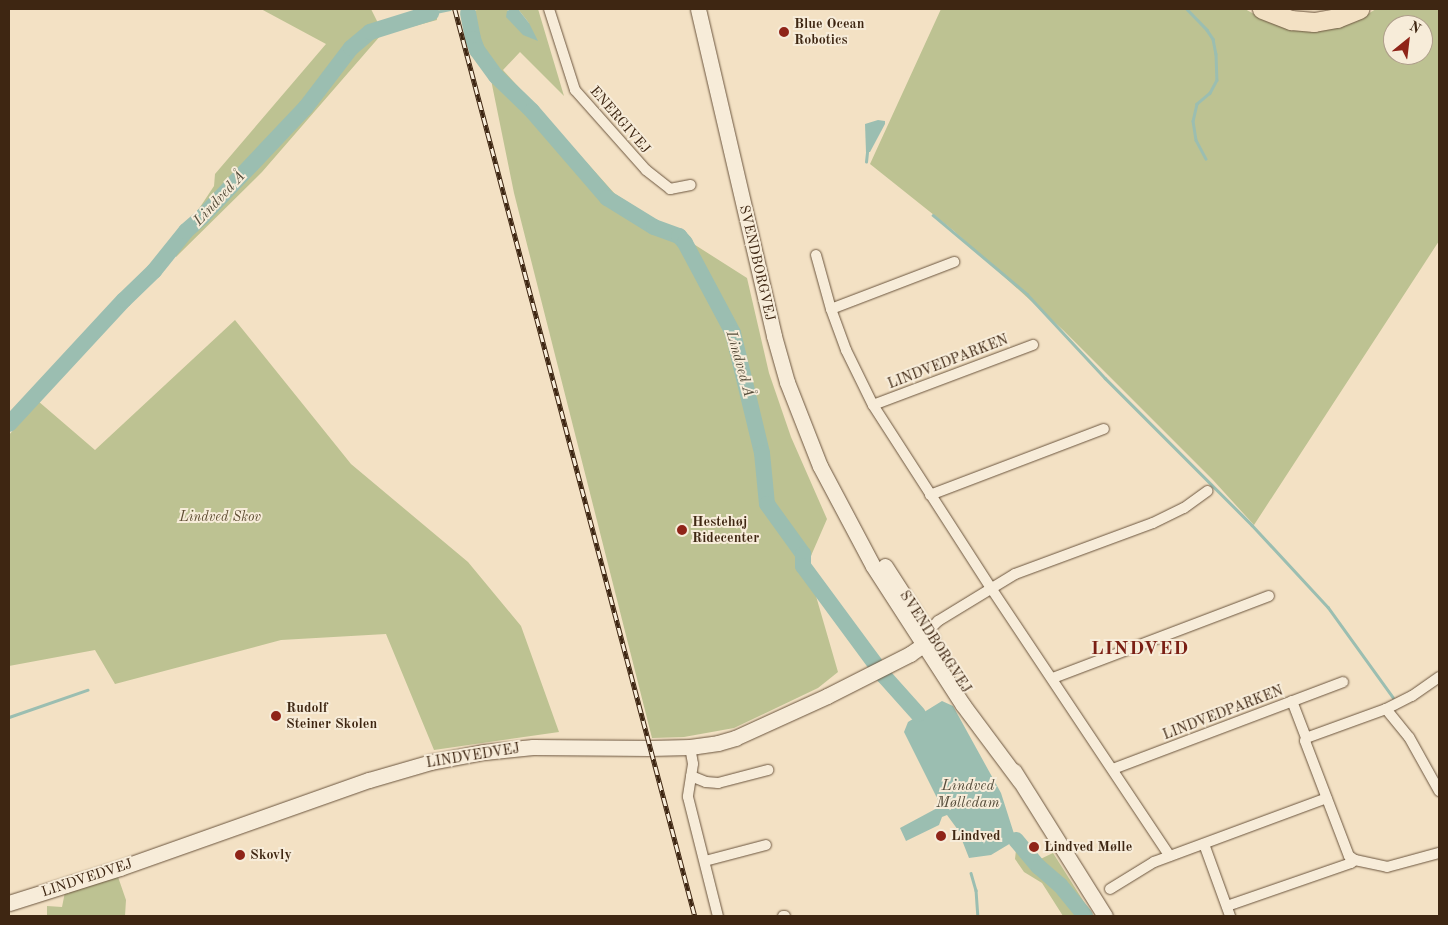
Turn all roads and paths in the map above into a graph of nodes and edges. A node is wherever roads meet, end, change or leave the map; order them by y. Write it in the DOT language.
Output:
graph roads {
  1 [pos="549,9"];
  2 [pos="698,9"];
  3 [pos="1262,9"];
  4 [pos="1296,9"];
  5 [pos="1324,9"];
  6 [pos="1359,9"];
  7 [pos="690,185"];
  8 [pos="816,255"];
  9 [pos="954,262"];
  10 [pos="831,309"];
  11 [pos="1033,345"];
  12 [pos="873,405"];
  13 [pos="1104,429"];
  14 [pos="1207,491"];
  15 [pos="930,495"];
  16 [pos="991,588"];
  17 [pos="1269,596"];
  18 [pos="925,637"];
  19 [pos="1053,678"];
  20 [pos="1439,678"];
  21 [pos="1343,682"];
  22 [pos="1292,701"];
  23 [pos="1386,709"];
  24 [pos="1306,738"];
  25 [pos="690,747"];
  26 [pos="1112,769"];
  27 [pos="768,770"];
  28 [pos="691,776"];
  29 [pos="1439,791"];
  30 [pos="1327,798"];
  31 [pos="1204,844"];
  32 [pos="766,845"];
  33 [pos="1439,853"];
  34 [pos="1170,856"];
  35 [pos="1355,860"];
  36 [pos="705,861"];
  37 [pos="1110,889"];
  38 [pos="9,903"];
  39 [pos="1227,906"];
  40 [pos="718,916"];
  41 [pos="1105,916"];
  42 [pos="1230,916"];
  1 -- 7 [label="street, ENERGIVEJ"];
  2 -- 18 [label="main road, SVENDBORGVEJ"];
  3 -- 6 [label="highway"];
  4 -- 5 [label="highway"];
  8 -- 10 [label="street"];
  9 -- 10 [label="street"];
  10 -- 12 [label="street"];
  11 -- 12 [label="street, LINDVEDPARKEN"];
  12 -- 15 [label="street"];
  13 -- 15 [label="street"];
  14 -- 16 [label="street"];
  15 -- 16 [label="street"];
  16 -- 18 [label="street"];
  16 -- 19 [label="street"];
  17 -- 19 [label="street"];
  18 -- 25 [label="main road, LINDVEDVEJ"];
  18 -- 41 [label="main road, SVENDBORGVEJ"];
  19 -- 26 [label="street"];
  20 -- 23 [label="street"];
  21 -- 22 [label="street, LINDVEDPARKEN"];
  22 -- 24 [label="street"];
  22 -- 26 [label="street, LINDVEDPARKEN"];
  23 -- 24 [label="street"];
  23 -- 29 [label="street"];
  24 -- 30 [label="street"];
  25 -- 28 [label="street"];
  25 -- 38 [label="main road, LINDVEDVEJ"];
  26 -- 34 [label="street"];
  27 -- 28 [label="street"];
  28 -- 36 [label="street"];
  30 -- 31 [label="street"];
  30 -- 35 [label="street"];
  31 -- 34 [label="street"];
  31 -- 39 [label="street"];
  32 -- 36 [label="street"];
  33 -- 35 [label="street"];
  34 -- 37 [label="street"];
  35 -- 39 [label="street"];
  36 -- 40 [label="street"];
  39 -- 42 [label="street"];
}
